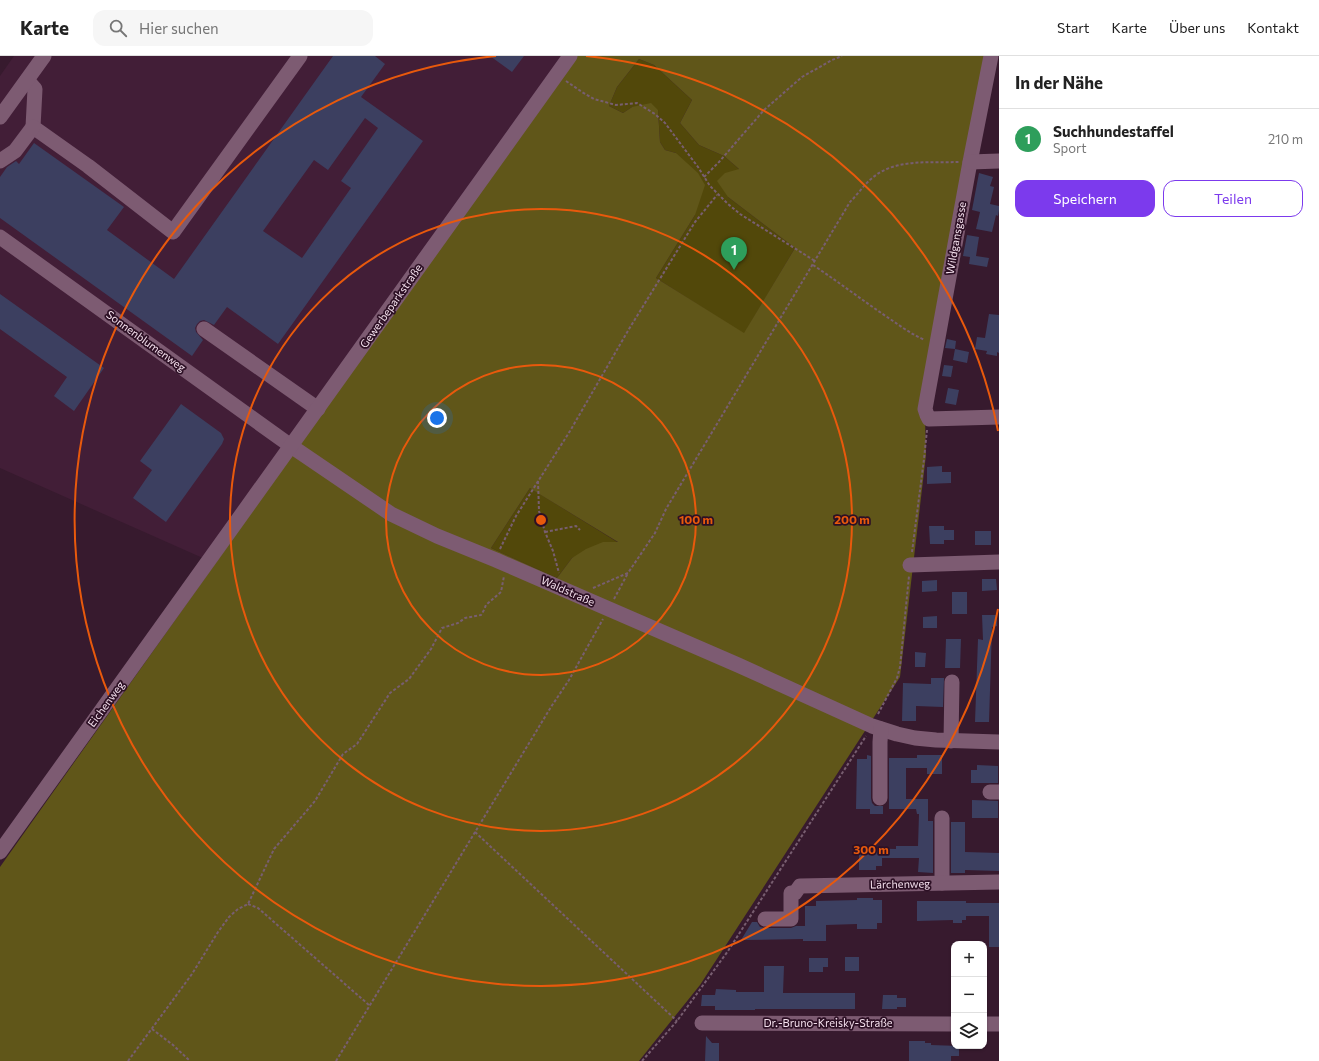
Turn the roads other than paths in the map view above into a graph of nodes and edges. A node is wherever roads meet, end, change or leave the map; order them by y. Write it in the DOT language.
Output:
graph roads {
  1 [pos="44,56"];
  2 [pos="300,56"];
  3 [pos="570,56"];
  4 [pos="991,56"];
  5 [pos="27,80"];
  6 [pos="0,118"];
  7 [pos="33,127"];
  8 [pos="0,160"];
  9 [pos="999,161"];
  10 [pos="970,162"];
  11 [pos="0,237"];
  12 [pos="204,329"];
  13 [pos="318,409"];
  14 [pos="999,417"];
  15 [pos="291,446"];
  16 [pos="212,556"];
  17 [pos="999,562"];
  18 [pos="910,565"];
  19 [pos="952,682"];
  20 [pos="877,728"];
  21 [pos="951,741"];
  22 [pos="999,742"];
  23 [pos="880,798"];
  24 [pos="942,818"];
  25 [pos="0,852"];
  26 [pos="999,882"];
  27 [pos="942,883"];
  28 [pos="764,918"];
  29 [pos="702,1023"];
  30 [pos="951,1024"];
  31 [pos="987,1024"];
  32 [pos="999,1024"];
  1 -- 5 [label="street"];
  2 -- 7 [label="street"];
  3 -- 13 [label="street, Gewerbeparkstraße"];
  4 -- 10 [label="street, Wildgansgasse"];
  5 -- 6 [label="street"];
  5 -- 7 [label="street"];
  7 -- 8 [label="street"];
  9 -- 10 [label="street"];
  10 -- 14 [label="street, Wildgansgasse"];
  11 -- 15 [label="street, Sonnenblumenweg"];
  12 -- 13 [label="street"];
  13 -- 15 [label="street, Gewerbeparkstraße"];
  15 -- 16 [label="street, Gewerbeparkstraße"];
  15 -- 20 [label="street, Waldstraße"];
  16 -- 25 [label="street, Eichenweg"];
  17 -- 18 [label="street"];
  19 -- 21 [label="street"];
  20 -- 21 [label="street, Waldstraße"];
  20 -- 23 [label="street"];
  21 -- 22 [label="street, Waldstraße"];
  24 -- 27 [label="street"];
  26 -- 27 [label="street, Lärchenweg"];
  27 -- 28 [label="street, Lärchenweg"];
  29 -- 30 [label="street, Dr.-Bruno-Kreisky-Straße"];
  31 -- 32 [label="street"];
}
